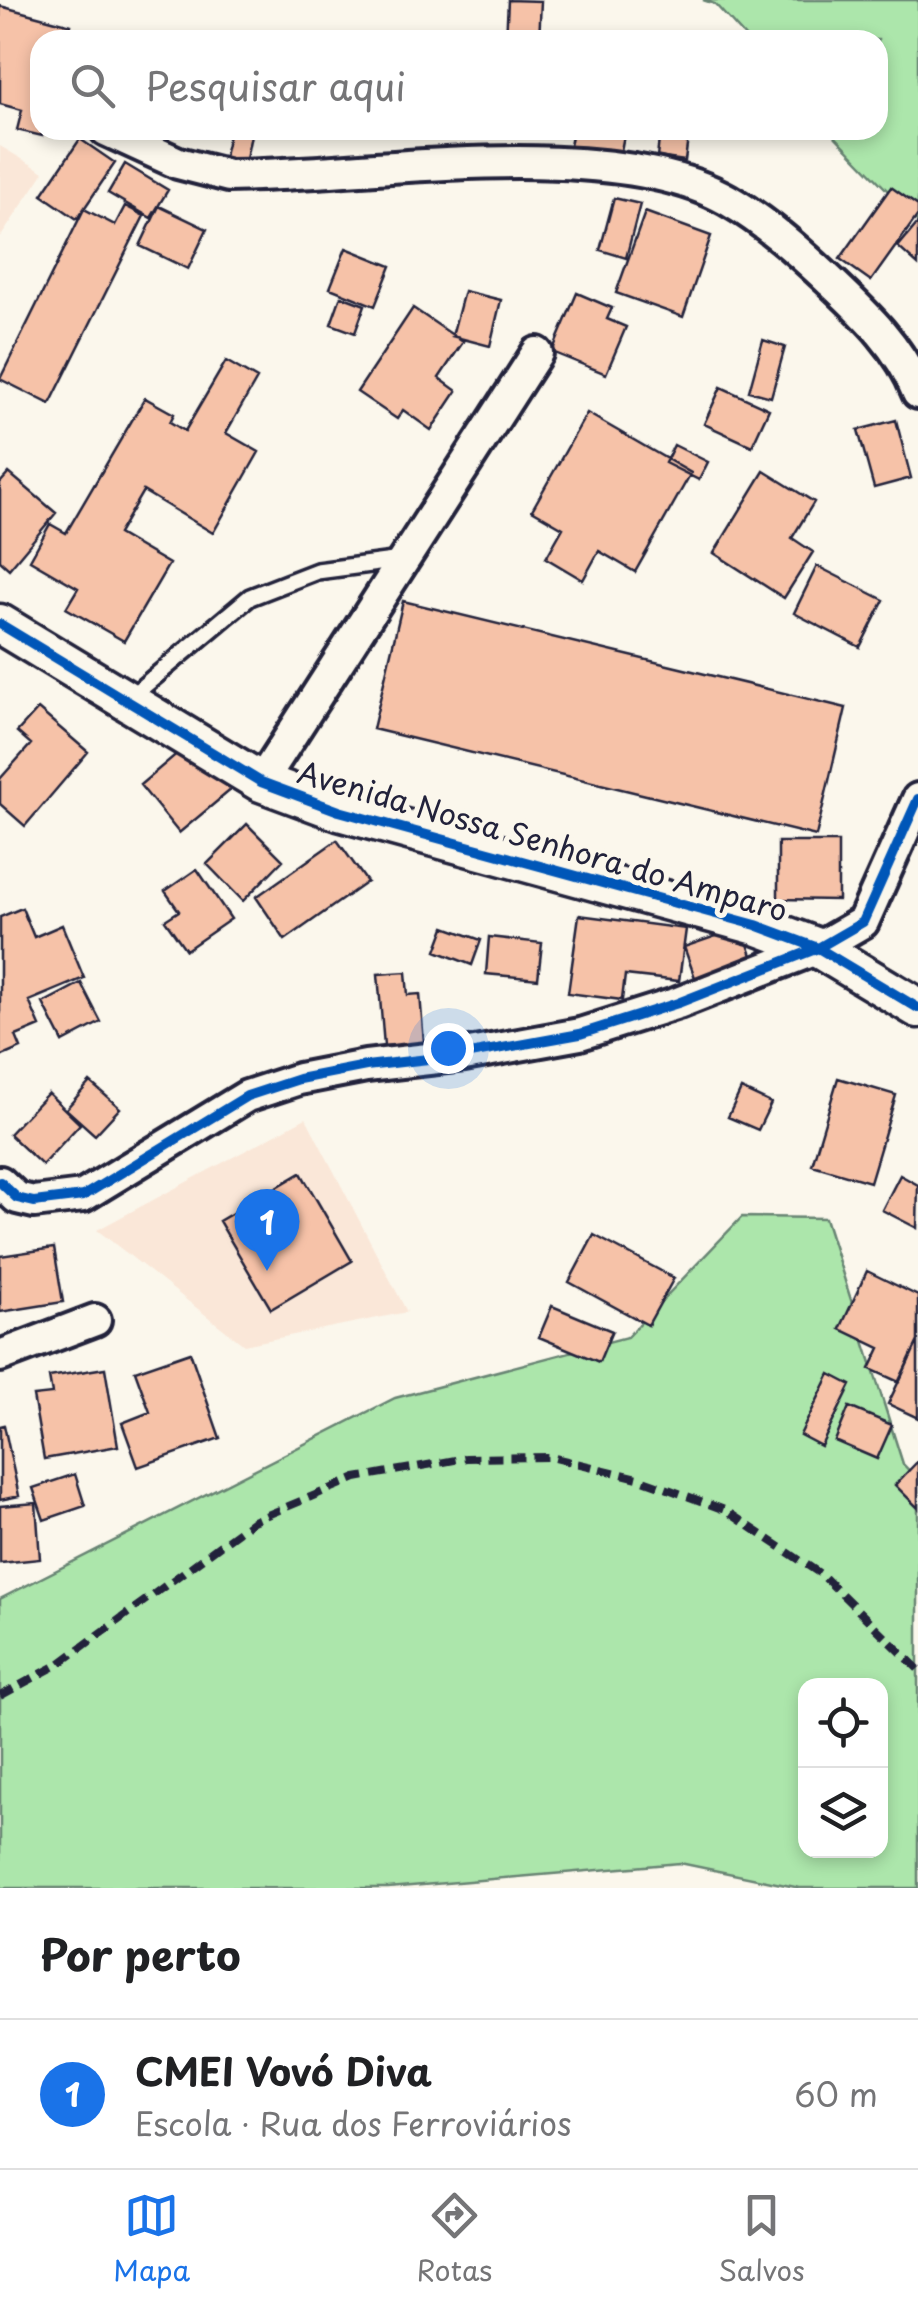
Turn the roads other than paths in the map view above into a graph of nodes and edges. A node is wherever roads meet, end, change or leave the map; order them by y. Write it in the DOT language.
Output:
graph roads {
  1 [pos="128,140"];
  2 [pos="537,353"];
  3 [pos="918,392"];
  4 [pos="405,560"];
  5 [pos="0,624"];
  6 [pos="127,700"];
  7 [pos="261,782"];
  8 [pos="918,799"];
  9 [pos="818,948"];
  10 [pos="918,1008"];
  11 [pos="0,1182"];
  12 [pos="96,1320"];
  13 [pos="0,1356"];
  1 -- 3 [label="street"];
  2 -- 4 [label="street"];
  4 -- 6 [label="lane"];
  4 -- 7 [label="street"];
  5 -- 6 [label="street, Avenida Nossa Senhora do Amparo"];
  6 -- 7 [label="street, Avenida Nossa Senhora do Amparo"];
  7 -- 9 [label="street, Avenida Nossa Senhora do Amparo"];
  8 -- 9 [label="street"];
  9 -- 10 [label="street, Avenida Nossa Senhora do Amparo"];
  9 -- 11 [label="street"];
  12 -- 13 [label="street"];
}
